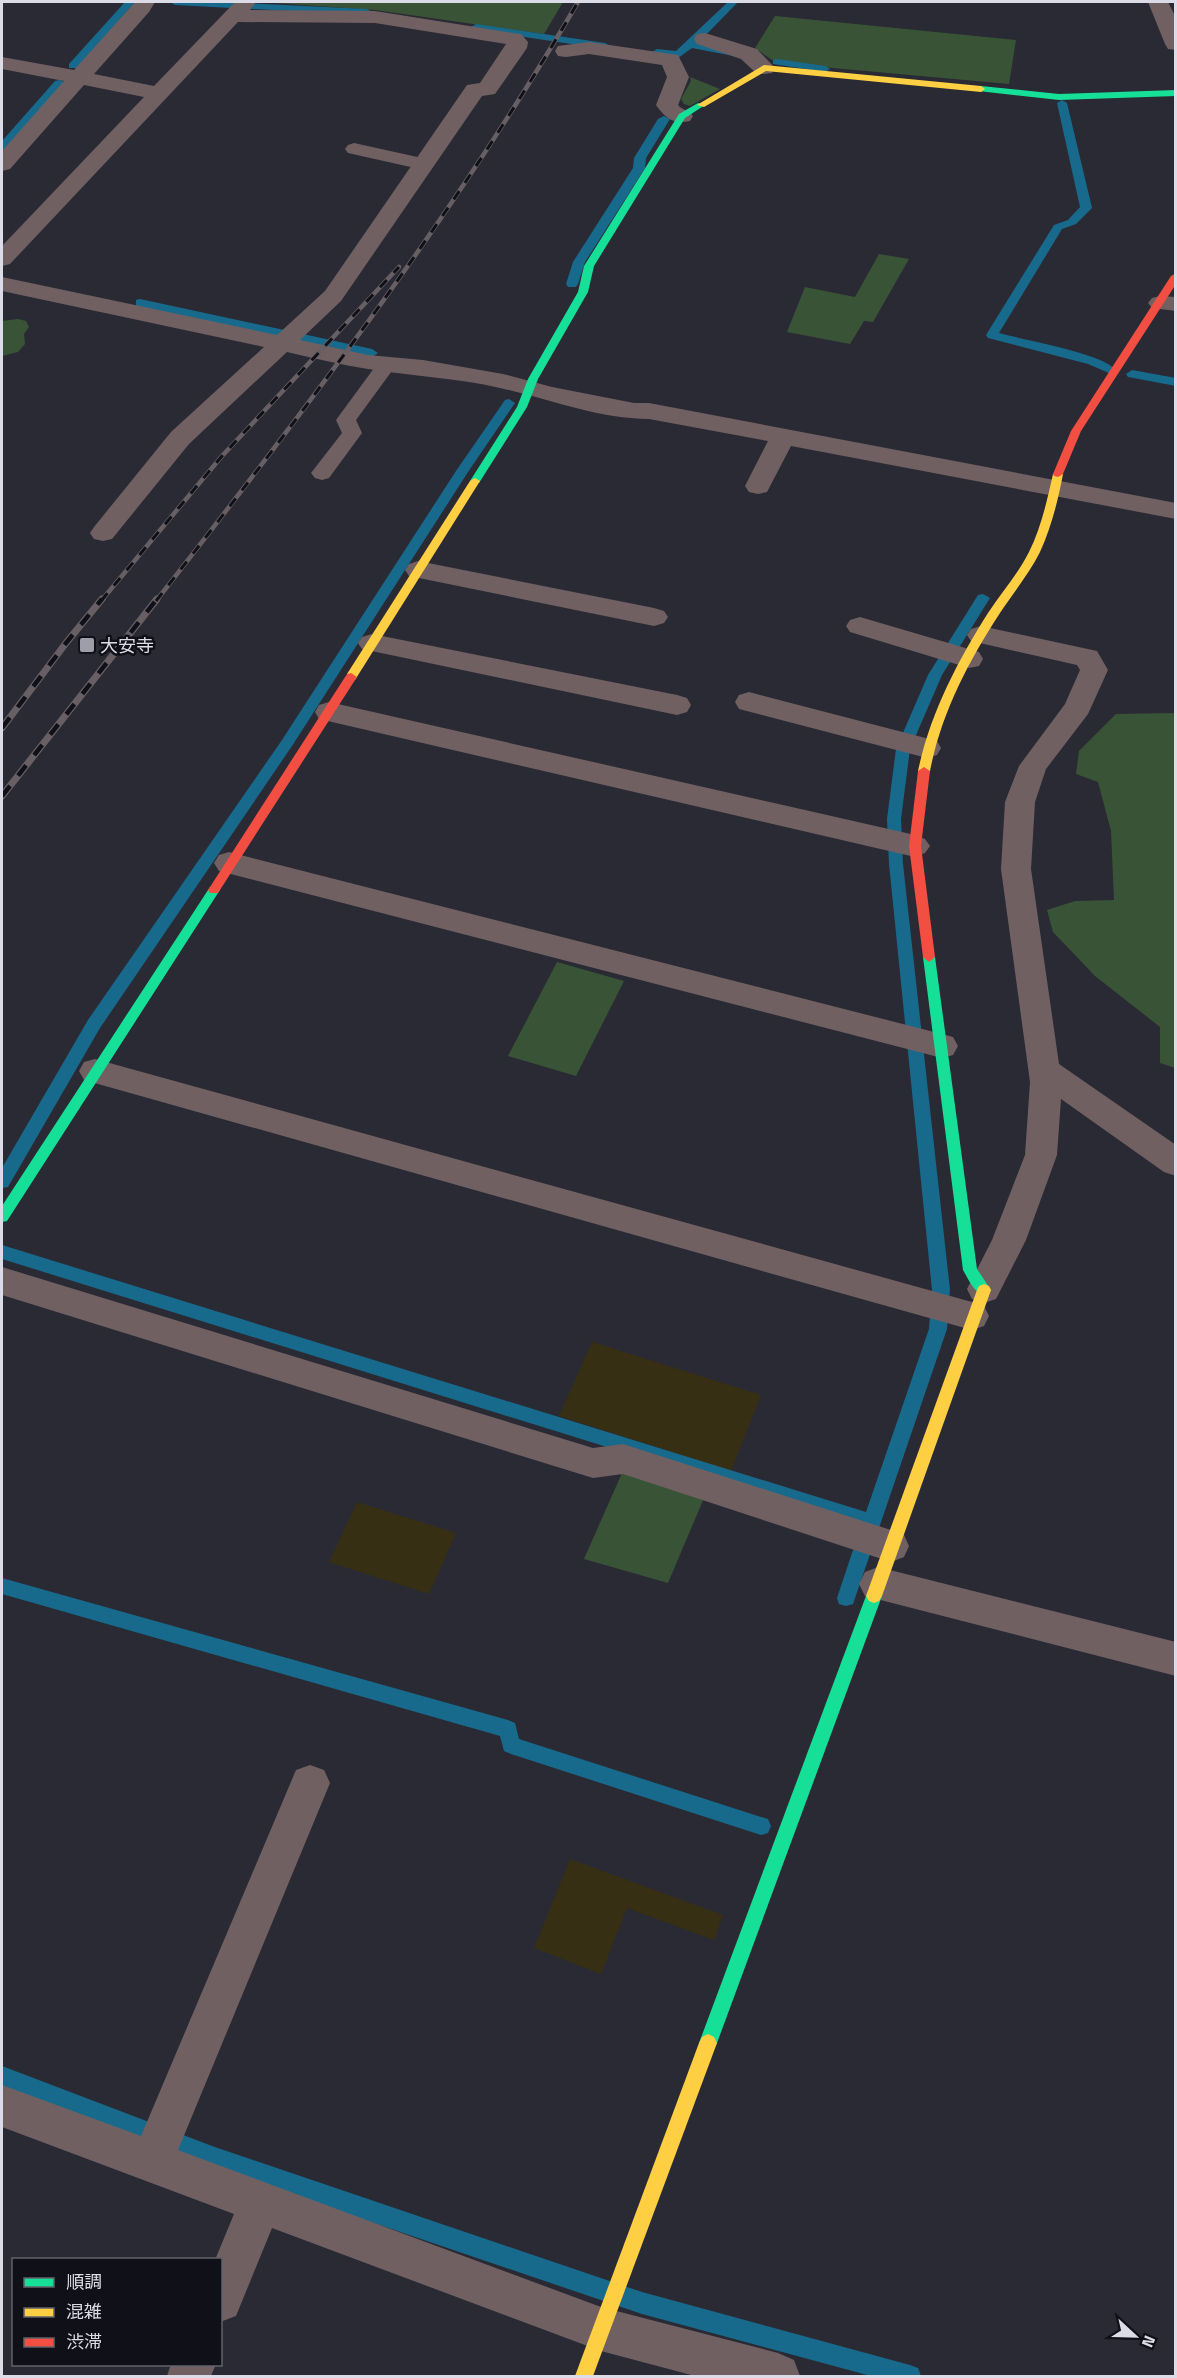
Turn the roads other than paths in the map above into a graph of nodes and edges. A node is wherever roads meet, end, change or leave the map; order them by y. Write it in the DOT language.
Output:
graph roads {
  1 [pos="1158,2"];
  2 [pos="143,5"];
  3 [pos="240,7"];
  4 [pos="705,39"];
  5 [pos="1176,44"];
  6 [pos="566,51"];
  7 [pos="2,63"];
  8 [pos="764,68"];
  9 [pos="78,77"];
  10 [pos="158,93"];
  11 [pos="1176,93"];
  12 [pos="682,116"];
  13 [pos="354,149"];
  14 [pos="2,164"];
  15 [pos="424,164"];
  16 [pos="2,259"];
  17 [pos="1176,276"];
  18 [pos="2,284"];
  19 [pos="1168,303"];
  20 [pos="289,337"];
  21 [pos="387,364"];
  22 [pos="530,388"];
  23 [pos="783,436"];
  24 [pos="322,473"];
  25 [pos="758,486"];
  26 [pos="1056,487"];
  27 [pos="1176,511"];
  28 [pos="103,533"];
  29 [pos="418,570"];
  30 [pos="654,617"];
  31 [pos="860,626"];
  32 [pos="372,643"];
  33 [pos="961,650"];
  34 [pos="749,702"];
  35 [pos="677,705"];
  36 [pos="329,712"];
  37 [pos="913,745"];
  38 [pos="903,843"];
  39 [pos="229,863"];
  40 [pos="923,1041"];
  41 [pos="1044,1070"];
  42 [pos="95,1071"];
  43 [pos="1176,1162"];
  44 [pos="2,1217"];
  45 [pos="2,1281"];
  46 [pos="961,1305"];
  47 [pos="875,1541"];
  48 [pos="878,1584"];
  49 [pos="1176,1659"];
  50 [pos="310,1783"];
  51 [pos="2,2106"];
  52 [pos="158,2146"];
  53 [pos="261,2202"];
  54 [pos="222,2295"];
  55 [pos="606,2317"];
  56 [pos="584,2376"];
  57 [pos="778,2376"];
  1 -- 5 [label="street"];
  2 -- 9 [label="street"];
  3 -- 10 [label="street"];
  3 -- 15 [label="street"];
  4 -- 8 [label="street"];
  6 -- 12 [label="street"];
  7 -- 9 [label="street"];
  8 -- 11 [label="street"];
  8 -- 12 [label="street"];
  9 -- 10 [label="street"];
  9 -- 14 [label="street"];
  10 -- 16 [label="street"];
  12 -- 22 [label="street"];
  13 -- 15 [label="lane"];
  15 -- 20 [label="street"];
  17 -- 19 [label="street"];
  18 -- 20 [label="street"];
  19 -- 26 [label="street"];
  20 -- 21 [label="street"];
  20 -- 28 [label="street"];
  21 -- 22 [label="street"];
  21 -- 24 [label="lane"];
  22 -- 23 [label="street"];
  22 -- 29 [label="street"];
  23 -- 25 [label="street"];
  23 -- 26 [label="street"];
  26 -- 27 [label="street"];
  26 -- 33 [label="street"];
  29 -- 30 [label="street"];
  29 -- 32 [label="street"];
  31 -- 33 [label="street"];
  32 -- 35 [label="street"];
  32 -- 36 [label="street"];
  33 -- 37 [label="street"];
  33 -- 41 [label="street"];
  34 -- 37 [label="street"];
  36 -- 38 [label="street"];
  36 -- 39 [label="street"];
  37 -- 38 [label="street"];
  38 -- 40 [label="street"];
  39 -- 40 [label="street"];
  39 -- 42 [label="street"];
  40 -- 46 [label="street"];
  41 -- 43 [label="street"];
  41 -- 46 [label="street"];
  42 -- 44 [label="street"];
  42 -- 46 [label="street"];
  45 -- 47 [label="street"];
  46 -- 47 [label="street"];
  47 -- 48 [label="street"];
  48 -- 49 [label="street"];
  48 -- 55 [label="street"];
  50 -- 52 [label="street"];
  51 -- 52 [label="street"];
  52 -- 53 [label="street"];
  53 -- 54 [label="street"];
  53 -- 55 [label="street"];
  55 -- 56 [label="street"];
  55 -- 57 [label="street"];
}
